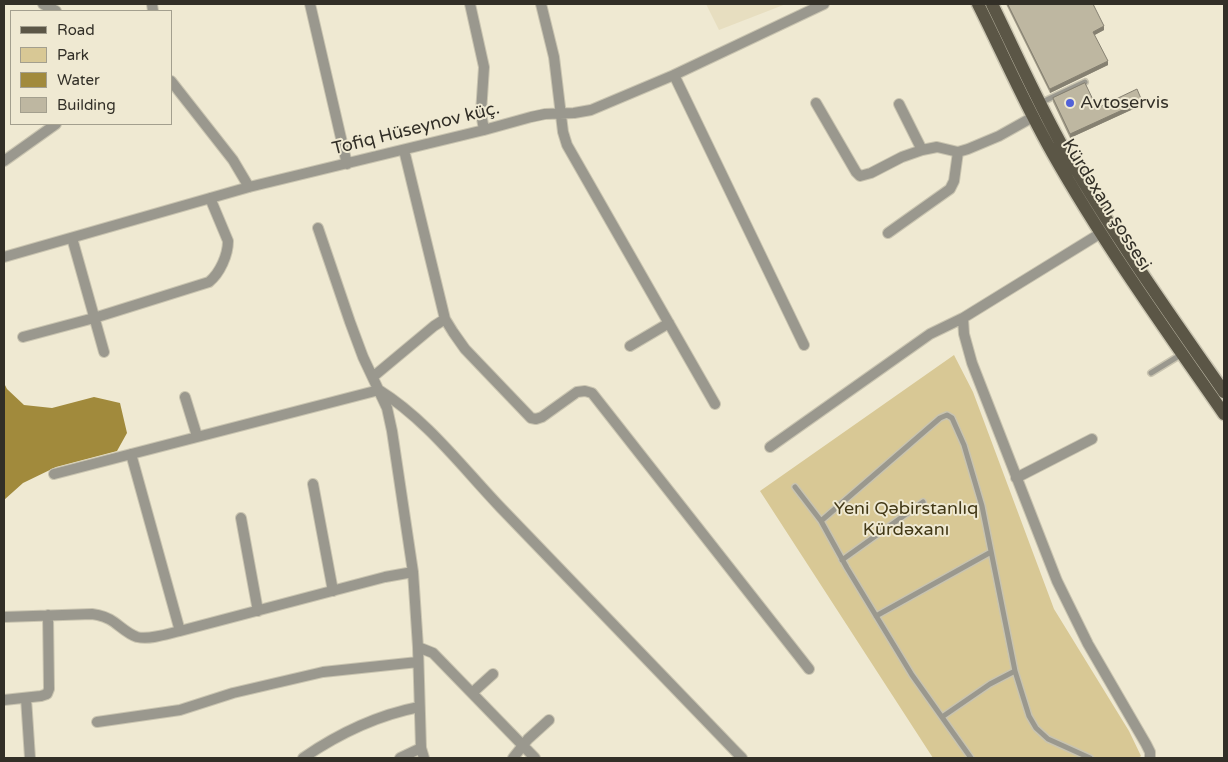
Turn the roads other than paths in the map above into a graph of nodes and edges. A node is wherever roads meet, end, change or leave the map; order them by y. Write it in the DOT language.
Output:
graph roads {
  1 [pos="43,4"];
  2 [pos="310,4"];
  3 [pos="470,4"];
  4 [pos="541,4"];
  5 [pos="824,4"];
  6 [pos="978,4"];
  7 [pos="992,4"];
  8 [pos="54,10"];
  9 [pos="674,75"];
  10 [pos="172,82"];
  11 [pos="1085,82"];
  12 [pos="816,103"];
  13 [pos="1040,103"];
  14 [pos="899,104"];
  15 [pos="562,113"];
  16 [pos="1033,117"];
  17 [pos="55,125"];
  18 [pos="484,130"];
  19 [pos="404,150"];
  20 [pos="922,150"];
  21 [pos="958,152"];
  22 [pos="4,161"];
  23 [pos="347,164"];
  24 [pos="249,187"];
  25 [pos="210,198"];
  26 [pos="318,228"];
  27 [pos="888,232"];
  28 [pos="1101,234"];
  29 [pos="72,238"];
  30 [pos="4,257"];
  31 [pos="94,318"];
  32 [pos="963,318"];
  33 [pos="446,319"];
  34 [pos="669,323"];
  35 [pos="23,337"];
  36 [pos="804,345"];
  37 [pos="630,346"];
  38 [pos="104,352"];
  39 [pos="1182,353"];
  40 [pos="1151,373"];
  41 [pos="374,376"];
  42 [pos="379,390"];
  43 [pos="1224,392"];
  44 [pos="185,397"];
  45 [pos="715,404"];
  46 [pos="1224,414"];
  47 [pos="197,436"];
  48 [pos="1092,439"];
  49 [pos="770,448"];
  50 [pos="131,454"];
  51 [pos="54,474"];
  52 [pos="1016,478"];
  53 [pos="313,484"];
  54 [pos="795,487"];
  55 [pos="923,502"];
  56 [pos="241,518"];
  57 [pos="821,521"];
  58 [pos="991,552"];
  59 [pos="842,560"];
  60 [pos="413,572"];
  61 [pos="334,591"];
  62 [pos="258,611"];
  63 [pos="48,615"];
  64 [pos="876,616"];
  65 [pos="4,617"];
  66 [pos="180,631"];
  67 [pos="418,647"];
  68 [pos="418,662"];
  69 [pos="809,669"];
  70 [pos="1015,671"];
  71 [pos="493,674"];
  72 [pos="472,693"];
  73 [pos="26,698"];
  74 [pos="4,700"];
  75 [pos="419,706"];
  76 [pos="942,717"];
  77 [pos="548,720"];
  78 [pos="98,722"];
  79 [pos="523,746"];
  80 [pos="422,753"];
  81 [pos="30,758"];
  82 [pos="303,758"];
  83 [pos="400,758"];
  84 [pos="514,758"];
  85 [pos="535,758"];
  86 [pos="742,758"];
  87 [pos="971,758"];
  88 [pos="1090,758"];
  89 [pos="1150,758"];
  1 -- 8 [label="street"];
  2 -- 23 [label="street"];
  3 -- 18 [label="street"];
  4 -- 15 [label="street"];
  5 -- 9 [label="street, Tofiq Hüseynov küç."];
  6 -- 16 [label="main road, Kürdəxanı şossesi"];
  7 -- 13 [label="main road, Kürdəxanı şossesi"];
  9 -- 15 [label="street, Tofiq Hüseynov küç."];
  9 -- 36 [label="street"];
  10 -- 24 [label="street"];
  11 -- 13 [label="lane"];
  12 -- 20 [label="street"];
  13 -- 43 [label="main road, Kürdəxanı şossesi"];
  14 -- 20 [label="street"];
  15 -- 18 [label="street, Tofiq Hüseynov küç."];
  15 -- 34 [label="street"];
  16 -- 21 [label="street"];
  16 -- 28 [label="main road, Kürdəxanı şossesi"];
  17 -- 22 [label="street"];
  18 -- 19 [label="street, Tofiq Hüseynov küç."];
  19 -- 23 [label="street, Tofiq Hüseynov küç."];
  19 -- 33 [label="street"];
  20 -- 21 [label="street"];
  21 -- 27 [label="street"];
  23 -- 24 [label="street, Tofiq Hüseynov küç."];
  24 -- 25 [label="street, Tofiq Hüseynov küç."];
  25 -- 29 [label="street, Tofiq Hüseynov küç."];
  25 -- 31 [label="street"];
  26 -- 41 [label="street"];
  28 -- 32 [label="street"];
  28 -- 39 [label="main road, Kürdəxanı şossesi"];
  29 -- 30 [label="street, Tofiq Hüseynov küç."];
  29 -- 31 [label="street"];
  31 -- 35 [label="street"];
  31 -- 38 [label="street"];
  32 -- 49 [label="street"];
  32 -- 52 [label="street"];
  33 -- 41 [label="street"];
  33 -- 69 [label="street"];
  34 -- 37 [label="street"];
  34 -- 45 [label="street"];
  39 -- 40 [label="lane"];
  39 -- 46 [label="main road, Kürdəxanı şossesi"];
  41 -- 42 [label="street"];
  42 -- 47 [label="street"];
  42 -- 60 [label="street"];
  42 -- 86 [label="street"];
  44 -- 47 [label="street"];
  47 -- 50 [label="street"];
  48 -- 52 [label="street"];
  50 -- 51 [label="street"];
  50 -- 66 [label="street"];
  52 -- 89 [label="street"];
  53 -- 61 [label="street"];
  54 -- 57 [label="lane"];
  55 -- 59 [label="lane"];
  56 -- 62 [label="street"];
  57 -- 58 [label="lane"];
  57 -- 59 [label="lane"];
  58 -- 64 [label="lane"];
  58 -- 70 [label="lane"];
  59 -- 64 [label="lane"];
  60 -- 61 [label="street"];
  60 -- 67 [label="street"];
  61 -- 62 [label="street"];
  62 -- 66 [label="street"];
  63 -- 65 [label="street"];
  63 -- 66 [label="street"];
  63 -- 73 [label="street"];
  64 -- 76 [label="lane"];
  67 -- 68 [label="street"];
  67 -- 72 [label="street"];
  68 -- 75 [label="street"];
  68 -- 78 [label="street"];
  70 -- 76 [label="lane"];
  70 -- 88 [label="lane"];
  71 -- 72 [label="street"];
  72 -- 79 [label="street"];
  73 -- 74 [label="street"];
  73 -- 81 [label="street"];
  75 -- 80 [label="street"];
  75 -- 82 [label="street"];
  76 -- 87 [label="lane"];
  77 -- 79 [label="street"];
  79 -- 84 [label="street"];
  79 -- 85 [label="street"];
  80 -- 83 [label="street"];
}
